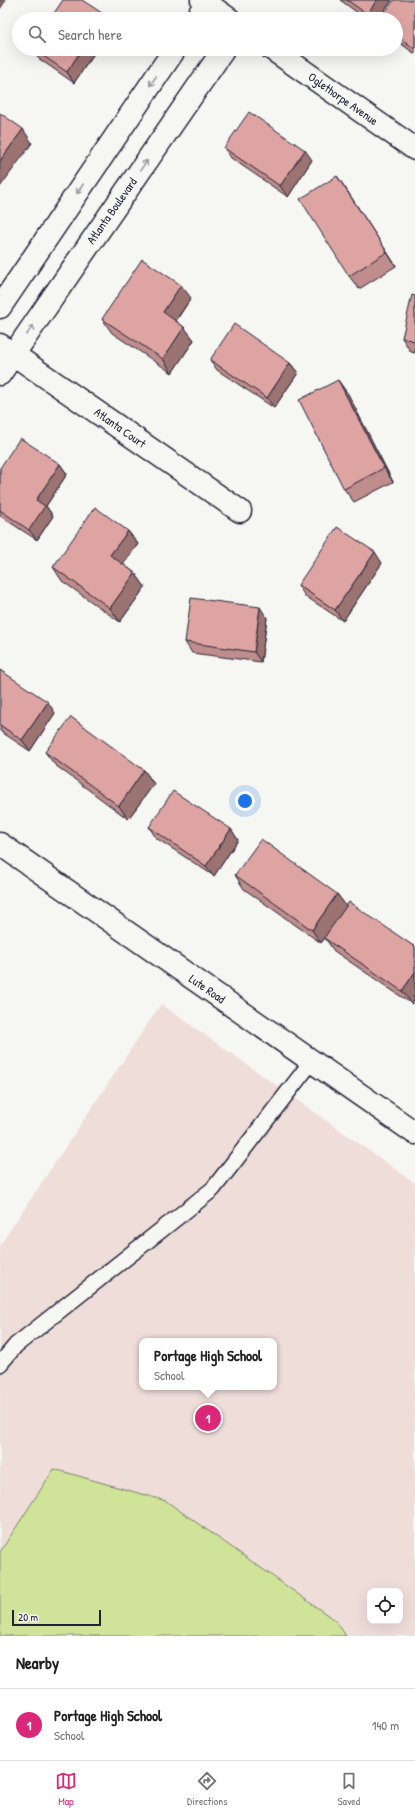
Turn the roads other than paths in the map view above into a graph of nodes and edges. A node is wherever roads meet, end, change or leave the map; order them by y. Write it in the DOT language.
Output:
graph roads {
  1 [pos="201,7"];
  2 [pos="213,12"];
  3 [pos="170,56"];
  4 [pos="219,56"];
  5 [pos="282,56"];
  6 [pos="415,149"];
  7 [pos="0,307"];
  8 [pos="7,350"];
  9 [pos="0,374"];
  10 [pos="240,511"];
  11 [pos="0,844"];
  12 [pos="312,1061"];
  13 [pos="415,1133"];
  14 [pos="0,1364"];
  1 -- 2 [label="street"];
  3 -- 7 [label="street, one-way"];
  8 -- 4 [label="street, Atlanta Boulevard, one-way"];
  5 -- 6 [label="street, Oglethorpe Avenue"];
  8 -- 9 [label="street, Atlanta Boulevard"];
  8 -- 10 [label="street, Atlanta Court"];
  11 -- 12 [label="street, Lute Road"];
  12 -- 13 [label="street, Lute Road"];
  12 -- 14 [label="lane"];
}
